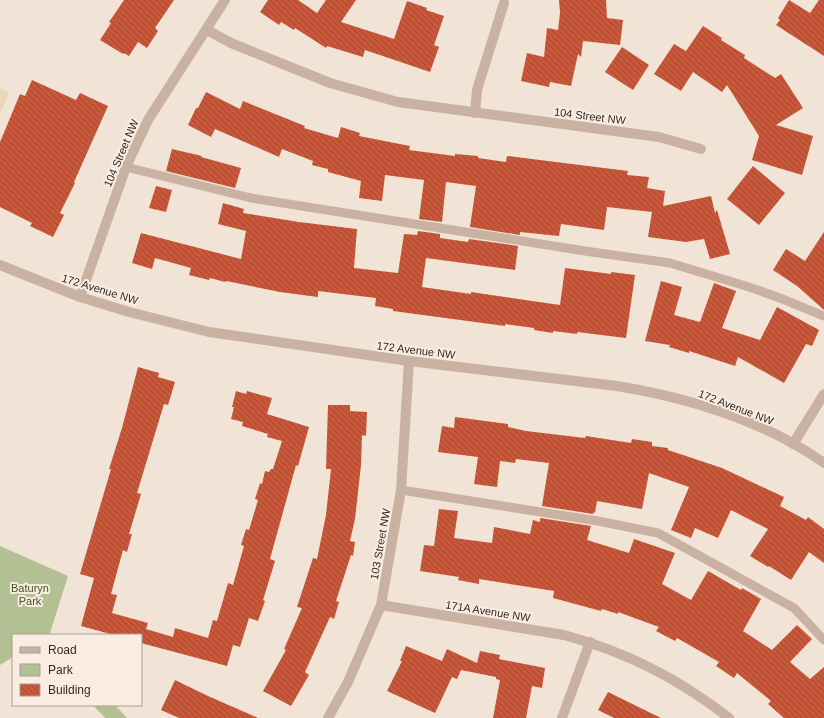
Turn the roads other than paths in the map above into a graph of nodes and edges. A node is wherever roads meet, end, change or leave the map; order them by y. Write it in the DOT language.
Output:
graph roads {
  1 [pos="226,0"];
  2 [pos="504,3"];
  3 [pos="207,30"];
  4 [pos="475,113"];
  5 [pos="700,149"];
  6 [pos="126,167"];
  7 [pos="0,265"];
  8 [pos="80,297"];
  9 [pos="824,316"];
  10 [pos="409,362"];
  11 [pos="824,394"];
  12 [pos="793,444"];
  13 [pos="824,463"];
  14 [pos="401,490"];
  15 [pos="381,605"];
  16 [pos="824,640"];
  17 [pos="590,642"];
  18 [pos="328,718"];
  19 [pos="562,718"];
  20 [pos="729,718"];
  1 -- 3 [label="street, 104 Street NW"];
  2 -- 4 [label="street"];
  3 -- 4 [label="street, 104 Street NW"];
  3 -- 6 [label="street, 104 Street NW"];
  4 -- 5 [label="street, 104 Street NW"];
  6 -- 8 [label="street, 104 Street NW"];
  6 -- 9 [label="lane"];
  7 -- 8 [label="street, 172 Avenue NW"];
  8 -- 10 [label="street, 172 Avenue NW"];
  10 -- 12 [label="street, 172 Avenue NW"];
  10 -- 14 [label="street, 103 Street NW"];
  11 -- 12 [label="street"];
  12 -- 13 [label="street, 172 Avenue NW"];
  14 -- 15 [label="street, 103 Street NW"];
  14 -- 16 [label="lane"];
  15 -- 17 [label="street, 171A Avenue NW"];
  15 -- 18 [label="street, 103 Street NW"];
  17 -- 19 [label="street"];
  17 -- 20 [label="street, 171A Avenue NW"];
}
